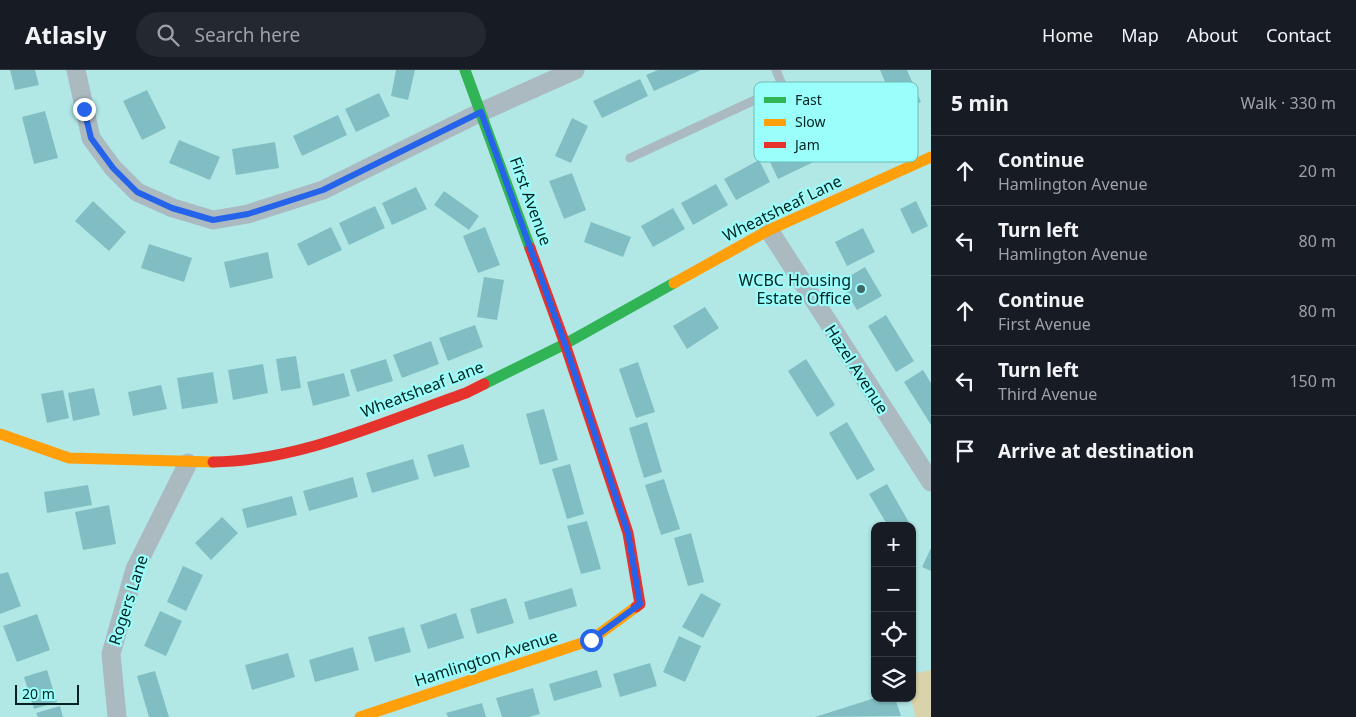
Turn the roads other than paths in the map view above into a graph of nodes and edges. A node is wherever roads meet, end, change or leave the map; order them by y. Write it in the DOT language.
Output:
graph roads {
  1 [pos="76,70"];
  2 [pos="465,70"];
  3 [pos="575,70"];
  4 [pos="776,70"];
  5 [pos="782,82"];
  6 [pos="754,101"];
  7 [pos="481,112"];
  8 [pos="931,157"];
  9 [pos="630,158"];
  10 [pos="769,230"];
  11 [pos="565,344"];
  12 [pos="0,434"];
  13 [pos="188,463"];
  14 [pos="931,482"];
  15 [pos="116,717"];
  16 [pos="360,717"];
  1 -- 7 [label="street"];
  2 -- 7 [label="street, First Avenue"];
  3 -- 7 [label="street"];
  4 -- 5 [label="lane"];
  6 -- 9 [label="lane"];
  7 -- 11 [label="street, First Avenue"];
  8 -- 10 [label="street, Wheatsheaf Lane"];
  10 -- 11 [label="street, Wheatsheaf Lane"];
  10 -- 14 [label="street, Hazel Avenue"];
  11 -- 13 [label="street, Wheatsheaf Lane"];
  11 -- 16 [label="street, Hamlington Avenue"];
  12 -- 13 [label="street, Wheatsheaf Lane"];
  13 -- 15 [label="street, Rogers Lane"];
}
